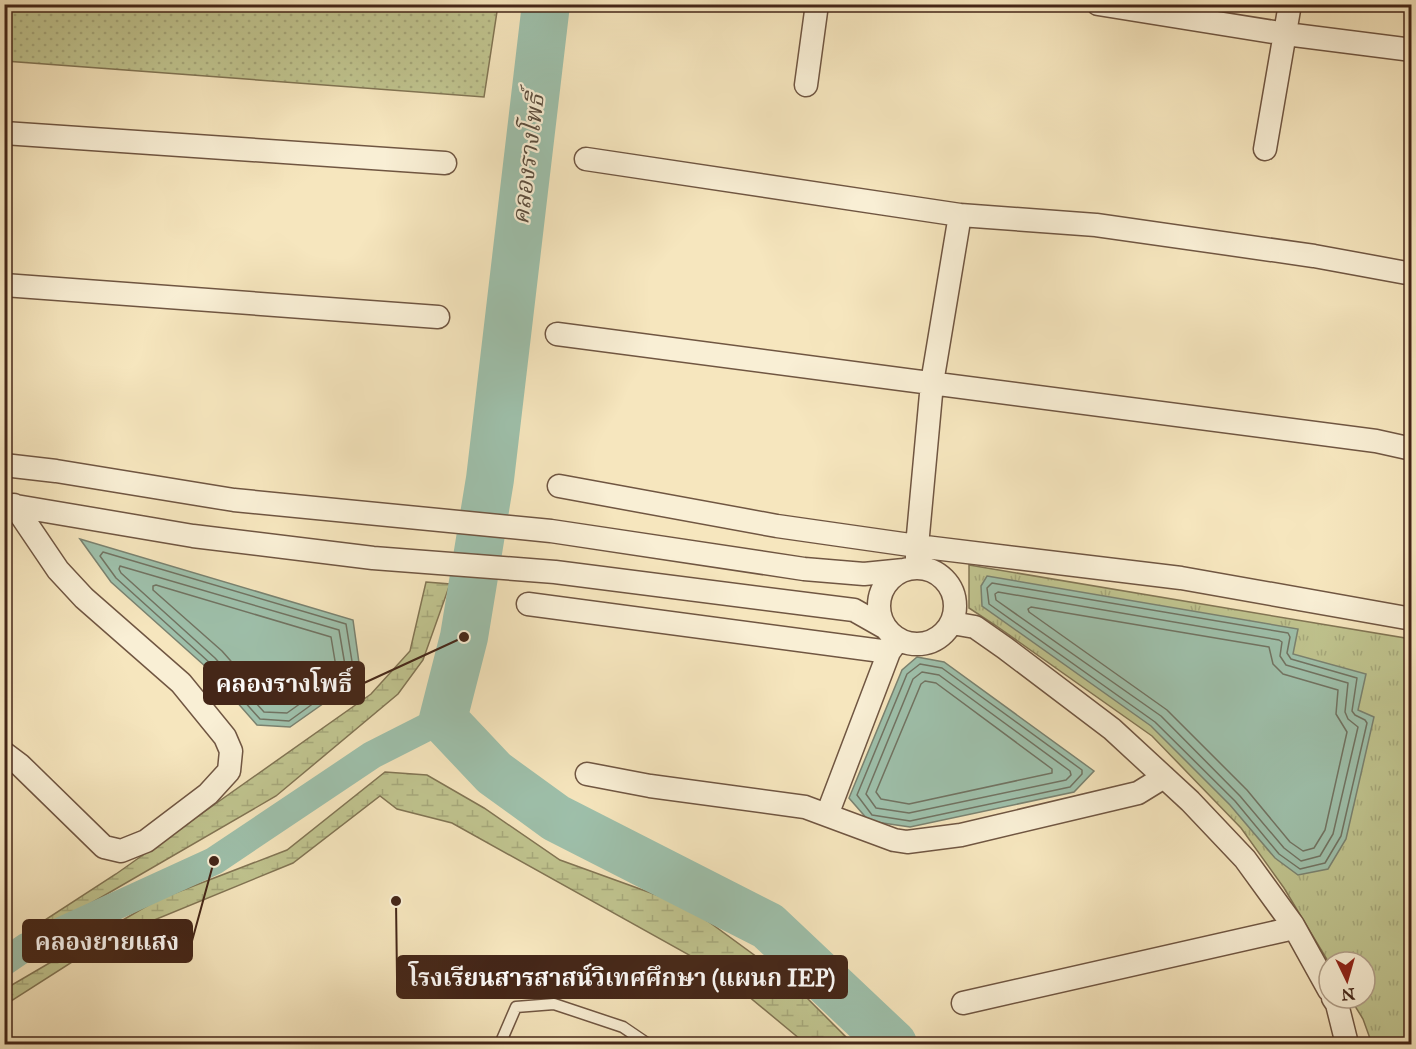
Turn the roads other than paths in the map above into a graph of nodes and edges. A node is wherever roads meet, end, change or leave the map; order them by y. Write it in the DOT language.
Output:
graph roads {
  1 [pos="818,4"];
  2 [pos="1098,4"];
  3 [pos="1290,4"];
  4 [pos="1286,34"];
  5 [pos="1412,50"];
  6 [pos="806,85"];
  7 [pos="4,133"];
  8 [pos="1265,149"];
  9 [pos="586,159"];
  10 [pos="444,163"];
  11 [pos="960,214"];
  12 [pos="1412,274"];
  13 [pos="4,285"];
  14 [pos="438,316"];
  15 [pos="557,334"];
  16 [pos="932,382"];
  17 [pos="1412,449"];
  18 [pos="4,465"];
  19 [pos="559,486"];
  20 [pos="9,505"];
  21 [pos="912,561"];
  22 [pos="528,604"];
  23 [pos="1412,619"];
  24 [pos="952,623"];
  25 [pos="890,639"];
  26 [pos="4,753"];
  27 [pos="587,774"];
  28 [pos="1164,777"];
  29 [pos="827,815"];
  30 [pos="1294,928"];
  31 [pos="1317,969"];
  32 [pos="963,1003"];
  33 [pos="1338,1010"];
  34 [pos="500,1044"];
  35 [pos="648,1044"];
  36 [pos="1347,1044"];
  1 -- 6 [label="street"];
  2 -- 4 [label="street"];
  3 -- 4 [label="street"];
  4 -- 5 [label="street"];
  4 -- 8 [label="street"];
  7 -- 10 [label="street"];
  9 -- 11 [label="street"];
  11 -- 12 [label="street"];
  11 -- 16 [label="street"];
  13 -- 14 [label="street"];
  15 -- 16 [label="street"];
  16 -- 17 [label="street"];
  16 -- 21 [label="street"];
  18 -- 21 [label="street"];
  19 -- 21 [label="street"];
  20 -- 25 [label="street"];
  20 -- 26 [label="street"];
  21 -- 23 [label="street"];
  21 -- 24 [label="street"];
  21 -- 25 [label="street"];
  22 -- 25 [label="street"];
  24 -- 25 [label="street"];
  24 -- 28 [label="street"];
  25 -- 29 [label="street"];
  27 -- 29 [label="street"];
  28 -- 29 [label="street"];
  28 -- 30 [label="street"];
  30 -- 31 [label="street"];
  30 -- 32 [label="street"];
  33 -- 36 [label="street"];
  34 -- 35 [label="lane"];
}
